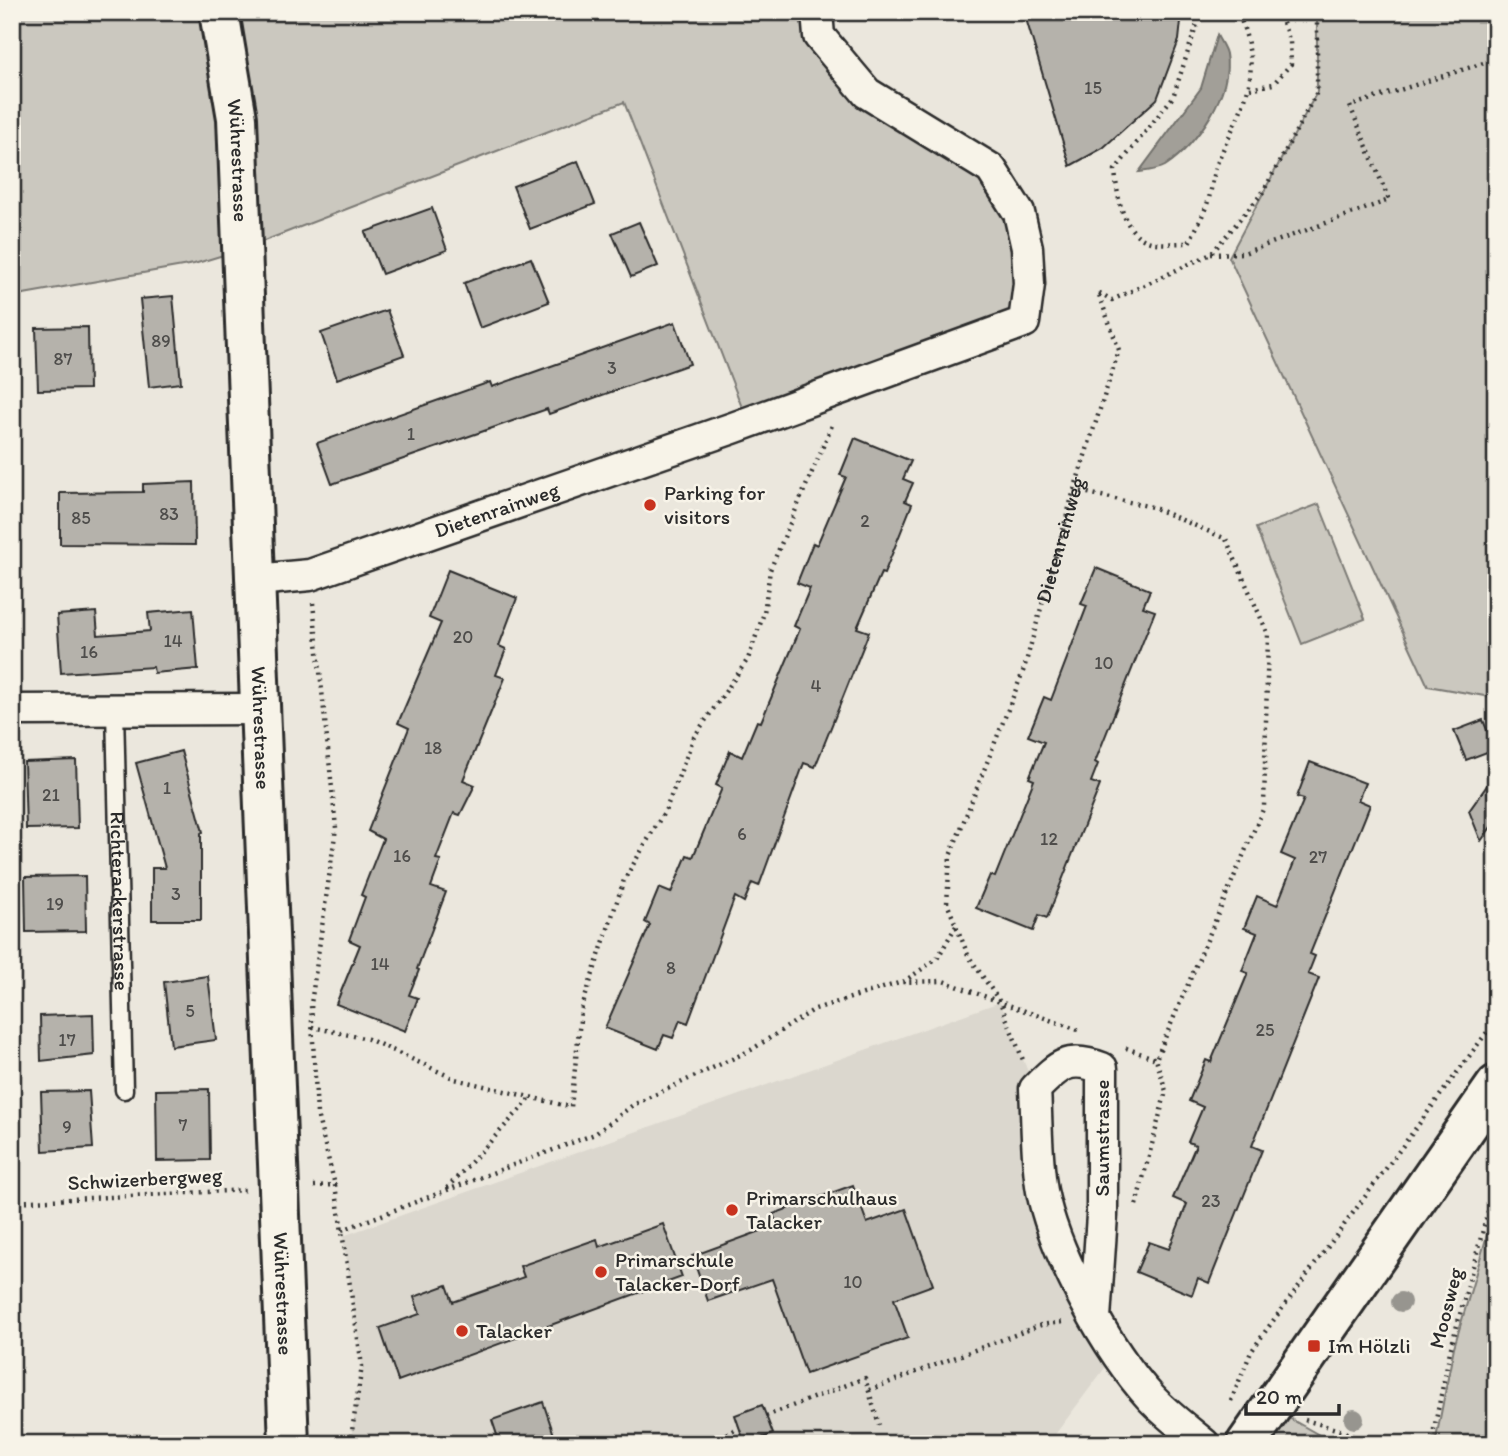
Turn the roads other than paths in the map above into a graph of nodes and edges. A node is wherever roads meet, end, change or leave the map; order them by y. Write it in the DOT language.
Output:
graph roads {
  1 [pos="219,12"];
  2 [pos="817,12"];
  3 [pos="256,580"];
  4 [pos="260,709"];
  5 [pos="12,710"];
  6 [pos="115,710"];
  7 [pos="1496,1085"];
  8 [pos="124,1090"];
  9 [pos="1095,1318"];
  10 [pos="289,1444"];
  11 [pos="1204,1444"];
  12 [pos="1246,1444"];
  1 -- 3 [label="street, Wührestrasse"];
  2 -- 3 [label="street, Dietenrainweg"];
  3 -- 4 [label="street, Wührestrasse"];
  4 -- 6 [label="street"];
  4 -- 10 [label="street, Wührestrasse"];
  5 -- 6 [label="street"];
  6 -- 8 [label="lane, Richterackerstrasse"];
  7 -- 12 [label="street"];
  9 -- 9 [label="street, Saumstrasse"];
  9 -- 11 [label="street"];
}
